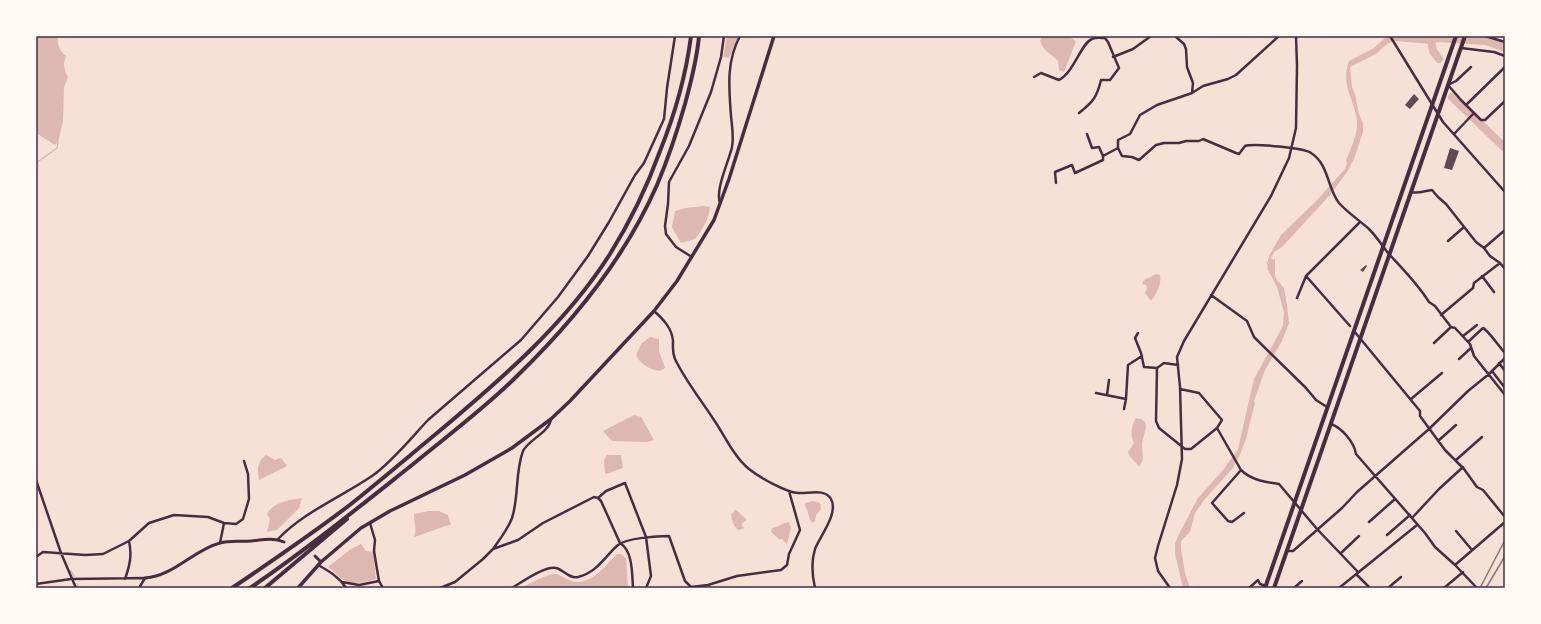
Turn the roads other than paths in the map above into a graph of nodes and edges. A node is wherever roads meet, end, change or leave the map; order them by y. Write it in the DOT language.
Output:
graph roads {
  1 [pos="675,36"];
  2 [pos="691,36"];
  3 [pos="699,36"];
  4 [pos="724,36"];
  5 [pos="740,36"];
  6 [pos="774,36"];
  7 [pos="1151,36"];
  8 [pos="1175,36"];
  9 [pos="1279,36"];
  10 [pos="1296,36"];
  11 [pos="1390,36"];
  12 [pos="1456,36"];
  13 [pos="1465,36"];
  14 [pos="1485,36"];
  15 [pos="1505,42"];
  16 [pos="1461,48"];
  17 [pos="1505,56"];
  18 [pos="1113,57"];
  19 [pos="1471,67"];
  20 [pos="1505,67"];
  21 [pos="1034,77"];
  22 [pos="1448,85"];
  23 [pos="1192,93"];
  24 [pos="1505,101"];
  25 [pos="1432,104"];
  26 [pos="1466,106"];
  27 [pos="1079,113"];
  28 [pos="1438,115"];
  29 [pos="1472,115"];
  30 [pos="1087,134"];
  31 [pos="1454,134"];
  32 [pos="1118,148"];
  33 [pos="1292,149"];
  34 [pos="1103,156"];
  35 [pos="1056,182"];
  36 [pos="1411,192"];
  37 [pos="1505,192"];
  38 [pos="720,203"];
  39 [pos="1360,222"];
  40 [pos="1464,227"];
  41 [pos="1505,230"];
  42 [pos="1448,241"];
  43 [pos="1383,246"];
  44 [pos="1484,248"];
  45 [pos="1390,254"];
  46 [pos="692,257"];
  47 [pos="1500,263"];
  48 [pos="1505,269"];
  49 [pos="1306,276"];
  50 [pos="1482,276"];
  51 [pos="1494,292"];
  52 [pos="1212,296"];
  53 [pos="1297,298"];
  54 [pos="654,311"];
  55 [pos="1441,315"];
  56 [pos="1477,325"];
  57 [pos="1350,326"];
  58 [pos="1451,327"];
  59 [pos="1354,331"];
  60 [pos="1138,332"];
  61 [pos="1463,336"];
  62 [pos="1361,338"];
  63 [pos="1468,342"];
  64 [pos="1434,343"];
  65 [pos="1471,348"];
  66 [pos="1505,353"];
  67 [pos="1142,356"];
  68 [pos="1505,358"];
  69 [pos="1459,359"];
  70 [pos="1499,363"];
  71 [pos="1178,365"];
  72 [pos="1156,368"];
  73 [pos="1505,371"];
  74 [pos="1490,372"];
  75 [pos="1442,373"];
  76 [pos="1108,380"];
  77 [pos="1505,388"];
  78 [pos="1180,389"];
  79 [pos="1096,393"];
  80 [pos="1107,395"];
  81 [pos="1505,395"];
  82 [pos="1126,398"];
  83 [pos="1411,400"];
  84 [pos="1328,407"];
  85 [pos="1124,409"];
  86 [pos="551,419"];
  87 [pos="1331,424"];
  88 [pos="1456,425"];
  89 [pos="1217,428"];
  90 [pos="1429,429"];
  91 [pos="1482,437"];
  92 [pos="1438,441"];
  93 [pos="1183,446"];
  94 [pos="1456,460"];
  95 [pos="244,461"];
  96 [pos="1462,467"];
  97 [pos="1241,469"];
  98 [pos="1375,476"];
  99 [pos="36,480"];
  100 [pos="385,486"];
  101 [pos="789,491"];
  102 [pos="598,498"];
  103 [pos="1396,499"];
  104 [pos="1295,502"];
  105 [pos="1301,510"];
  106 [pos="1244,512"];
  107 [pos="1410,515"];
  108 [pos="1505,517"];
  109 [pos="1412,518"];
  110 [pos="370,522"];
  111 [pos="1369,522"];
  112 [pos="1505,522"];
  113 [pos="224,523"];
  114 [pos="1418,525"];
  115 [pos="1316,529"];
  116 [pos="1456,531"];
  117 [pos="1387,535"];
  118 [pos="1359,536"];
  119 [pos="646,537"];
  120 [pos="278,540"];
  121 [pos="129,541"];
  122 [pos="284,542"];
  123 [pos="220,543"];
  124 [pos="620,544"];
  125 [pos="493,549"];
  126 [pos="1472,550"];
  127 [pos="1287,551"];
  128 [pos="61,553"];
  129 [pos="1341,553"];
  130 [pos="315,556"];
  131 [pos="36,557"];
  132 [pos="320,563"];
  133 [pos="1455,565"];
  134 [pos="1463,572"];
  135 [pos="1357,573"];
  136 [pos="1401,577"];
  137 [pos="146,578"];
  138 [pos="71,579"];
  139 [pos="125,579"];
  140 [pos="379,581"];
  141 [pos="1302,581"];
  142 [pos="342,582"];
  143 [pos="36,584"];
  144 [pos="1266,587"];
  145 [pos="76,588"];
  146 [pos="139,588"];
  147 [pos="230,588"];
  148 [pos="250,588"];
  149 [pos="265,588"];
  150 [pos="298,588"];
  151 [pos="346,588"];
  152 [pos="383,588"];
  153 [pos="440,588"];
  154 [pos="512,588"];
  155 [pos="633,588"];
  156 [pos="646,588"];
  157 [pos="815,588"];
  158 [pos="1170,588"];
  159 [pos="1250,588"];
  160 [pos="1274,588"];
  161 [pos="1294,588"];
  162 [pos="1339,588"];
  163 [pos="1370,588"];
  164 [pos="1388,588"];
  165 [pos="1444,588"];
  166 [pos="1477,588"];
  1 -- 120 [label="street"];
  2 -- 147 [label="highway"];
  3 -- 100 [label="highway"];
  4 -- 46 [label="street"];
  5 -- 38 [label="street"];
  6 -- 38 [label="main road"];
  7 -- 18 [label="street"];
  8 -- 23 [label="street"];
  9 -- 23 [label="street"];
  10 -- 33 [label="street"];
  11 -- 25 [label="street"];
  12 -- 25 [label="highway"];
  13 -- 16 [label="highway"];
  14 -- 15 [label="street"];
  16 -- 17 [label="street"];
  16 -- 22 [label="highway"];
  18 -- 21 [label="street"];
  18 -- 27 [label="street"];
  19 -- 22 [label="street"];
  20 -- 26 [label="street"];
  22 -- 26 [label="street"];
  22 -- 28 [label="highway"];
  23 -- 32 [label="street"];
  24 -- 29 [label="street"];
  25 -- 28 [label="street"];
  25 -- 43 [label="highway"];
  26 -- 29 [label="street"];
  28 -- 31 [label="street"];
  28 -- 36 [label="highway"];
  29 -- 31 [label="street"];
  30 -- 34 [label="street"];
  31 -- 37 [label="street"];
  32 -- 33 [label="street"];
  32 -- 34 [label="street"];
  33 -- 39 [label="street"];
  33 -- 52 [label="street"];
  34 -- 35 [label="street"];
  36 -- 40 [label="street"];
  36 -- 45 [label="highway"];
  38 -- 46 [label="main road"];
  39 -- 43 [label="street"];
  39 -- 49 [label="street"];
  40 -- 42 [label="street"];
  40 -- 44 [label="street"];
  41 -- 44 [label="street"];
  43 -- 45 [label="street"];
  43 -- 59 [label="highway"];
  44 -- 47 [label="street"];
  45 -- 55 [label="street"];
  45 -- 62 [label="highway"];
  46 -- 54 [label="main road"];
  47 -- 48 [label="street"];
  47 -- 50 [label="street"];
  49 -- 53 [label="street"];
  49 -- 57 [label="street"];
  50 -- 51 [label="street"];
  50 -- 55 [label="street"];
  52 -- 71 [label="street"];
  52 -- 84 [label="street"];
  54 -- 86 [label="main road"];
  54 -- 101 [label="street"];
  55 -- 58 [label="street"];
  56 -- 61 [label="street"];
  58 -- 61 [label="street"];
  58 -- 64 [label="street"];
  59 -- 62 [label="street"];
  59 -- 84 [label="highway"];
  60 -- 67 [label="street"];
  61 -- 63 [label="street"];
  62 -- 83 [label="street"];
  62 -- 87 [label="highway"];
  63 -- 65 [label="street"];
  63 -- 66 [label="street"];
  65 -- 69 [label="street"];
  65 -- 74 [label="street"];
  67 -- 72 [label="street"];
  67 -- 82 [label="street"];
  68 -- 70 [label="street"];
  70 -- 73 [label="street"];
  70 -- 74 [label="street"];
  71 -- 72 [label="street"];
  71 -- 78 [label="street"];
  72 -- 93 [label="street"];
  74 -- 77 [label="street"];
  74 -- 81 [label="street"];
  74 -- 90 [label="street"];
  75 -- 83 [label="street"];
  76 -- 80 [label="street"];
  78 -- 89 [label="street"];
  78 -- 93 [label="street"];
  79 -- 80 [label="street"];
  80 -- 82 [label="street"];
  82 -- 85 [label="street"];
  83 -- 90 [label="street"];
  84 -- 104 [label="highway"];
  86 -- 110 [label="main road"];
  86 -- 125 [label="street"];
  87 -- 98 [label="street"];
  87 -- 105 [label="highway"];
  88 -- 92 [label="street"];
  89 -- 93 [label="street"];
  89 -- 97 [label="street"];
  90 -- 92 [label="street"];
  90 -- 98 [label="street"];
  91 -- 94 [label="street"];
  92 -- 94 [label="street"];
  93 -- 158 [label="street"];
  94 -- 96 [label="street"];
  95 -- 113 [label="street"];
  96 -- 108 [label="street"];
  96 -- 109 [label="street"];
  97 -- 104 [label="street"];
  97 -- 106 [label="street"];
  98 -- 103 [label="street"];
  98 -- 115 [label="street"];
  99 -- 128 [label="street"];
  100 -- 148 [label="highway"];
  100 -- 149 [label="highway"];
  101 -- 119 [label="street"];
  101 -- 157 [label="street"];
  102 -- 119 [label="street"];
  102 -- 124 [label="street"];
  102 -- 125 [label="street"];
  103 -- 107 [label="street"];
  103 -- 111 [label="street"];
  104 -- 105 [label="street"];
  104 -- 144 [label="highway"];
  105 -- 115 [label="street"];
  105 -- 127 [label="highway"];
  107 -- 109 [label="street"];
  107 -- 117 [label="street"];
  109 -- 114 [label="street"];
  110 -- 132 [label="main road"];
  110 -- 140 [label="street"];
  112 -- 126 [label="street"];
  113 -- 121 [label="street"];
  113 -- 123 [label="street"];
  114 -- 133 [label="street"];
  114 -- 135 [label="street"];
  115 -- 127 [label="street"];
  115 -- 129 [label="street"];
  116 -- 126 [label="street"];
  118 -- 129 [label="street"];
  119 -- 124 [label="street"];
  119 -- 156 [label="street"];
  120 -- 122 [label="street"];
  120 -- 123 [label="street"];
  121 -- 128 [label="street"];
  121 -- 139 [label="street"];
  123 -- 137 [label="street"];
  124 -- 154 [label="street"];
  124 -- 155 [label="street"];
  125 -- 153 [label="street"];
  126 -- 133 [label="street"];
  127 -- 160 [label="highway"];
  128 -- 131 [label="street"];
  128 -- 138 [label="street"];
  129 -- 135 [label="street"];
  130 -- 132 [label="street"];
  132 -- 142 [label="street"];
  132 -- 150 [label="main road"];
  133 -- 134 [label="street"];
  134 -- 165 [label="street"];
  134 -- 166 [label="street"];
  135 -- 162 [label="street"];
  135 -- 163 [label="street"];
  136 -- 164 [label="street"];
  137 -- 139 [label="street"];
  137 -- 146 [label="street"];
  138 -- 139 [label="street"];
  138 -- 143 [label="street"];
  138 -- 145 [label="street"];
  140 -- 142 [label="street"];
  140 -- 152 [label="street"];
  141 -- 161 [label="street"];
  142 -- 151 [label="street"];
  144 -- 159 [label="street"];
}
